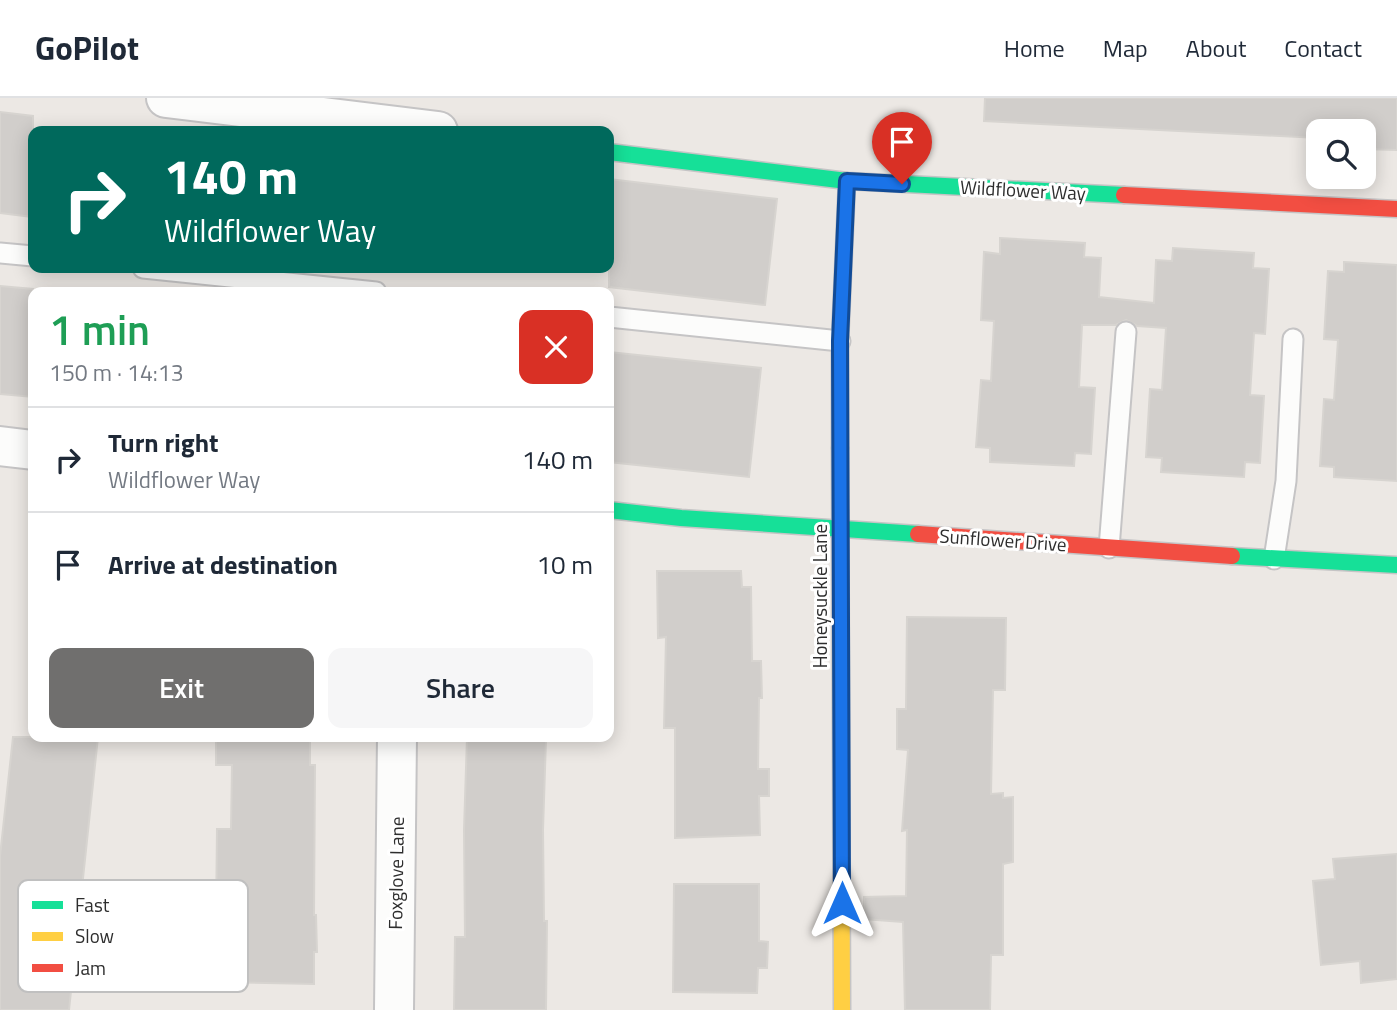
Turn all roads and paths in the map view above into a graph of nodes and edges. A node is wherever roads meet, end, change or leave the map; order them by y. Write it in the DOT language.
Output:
graph roads {
  1 [pos="166,98"];
  2 [pos="397,126"];
  3 [pos="614,153"];
  4 [pos="847,181"];
  5 [pos="1397,209"];
  6 [pos="0,253"];
  7 [pos="28,256"];
  8 [pos="192,273"];
  9 [pos="327,287"];
  10 [pos="614,318"];
  11 [pos="1126,332"];
  12 [pos="1293,340"];
  13 [pos="840,341"];
  14 [pos="0,446"];
  15 [pos="28,449"];
  16 [pos="614,511"];
  17 [pos="841,529"];
  18 [pos="1110,548"];
  19 [pos="1274,559"];
  20 [pos="1397,565"];
  21 [pos="397,742"];
  22 [pos="394,1010"];
  23 [pos="842,1010"];
  1 -- 2 [label="street"];
  3 -- 4 [label="street, Wildflower Way"];
  4 -- 5 [label="street, Wildflower Way"];
  4 -- 13 [label="street, Honeysuckle Lane"];
  6 -- 7 [label="lane"];
  8 -- 9 [label="lane"];
  10 -- 13 [label="lane"];
  11 -- 18 [label="lane"];
  12 -- 19 [label="lane"];
  13 -- 17 [label="street, Honeysuckle Lane"];
  14 -- 15 [label="street"];
  16 -- 17 [label="street, Sunflower Drive"];
  17 -- 18 [label="street, Sunflower Drive"];
  17 -- 23 [label="street, Honeysuckle Lane"];
  18 -- 19 [label="street, Sunflower Drive"];
  19 -- 20 [label="street, Sunflower Drive"];
  21 -- 22 [label="street, Foxglove Lane"];
}
